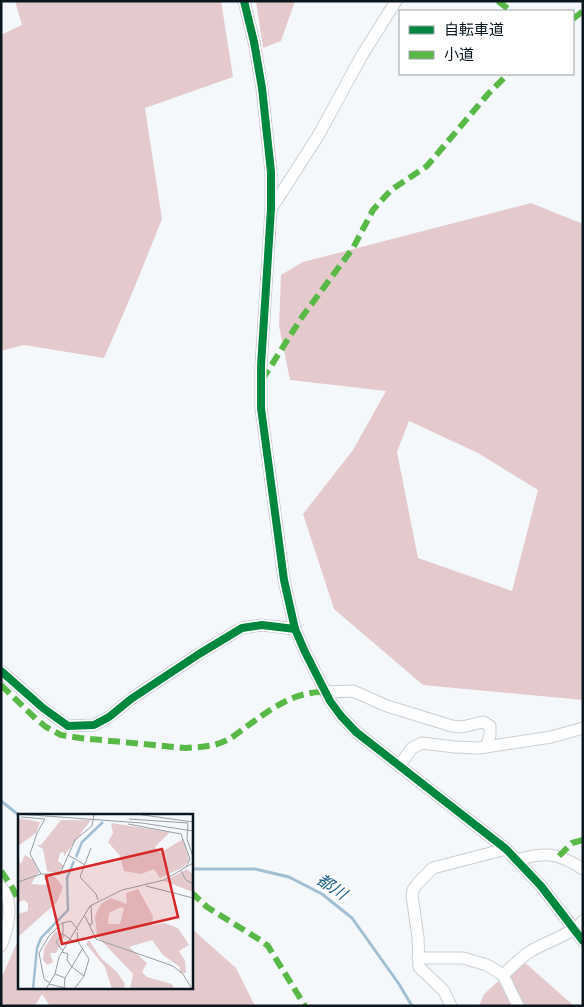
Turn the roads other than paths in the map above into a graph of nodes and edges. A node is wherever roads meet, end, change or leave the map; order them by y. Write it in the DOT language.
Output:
graph roads {
  1 [pos="244,1"];
  2 [pos="396,1"];
  3 [pos="271,209"];
  4 [pos="295,629"];
  5 [pos="1,671"];
  6 [pos="326,692"];
  7 [pos="583,728"];
  8 [pos="486,747"];
  9 [pos="400,766"];
  10 [pos="506,849"];
  11 [pos="516,860"];
  12 [pos="583,869"];
  13 [pos="1,887"];
  14 [pos="579,925"];
  15 [pos="583,941"];
  16 [pos="1,946"];
  17 [pos="418,958"];
  18 [pos="503,975"];
  19 [pos="451,1006"];
  20 [pos="518,1006"];
  1 -- 3 [label="street"];
  2 -- 3 [label="street"];
  3 -- 4 [label="street"];
  4 -- 5 [label="street"];
  4 -- 6 [label="street"];
  6 -- 8 [label="street"];
  6 -- 9 [label="street"];
  7 -- 8 [label="street"];
  8 -- 9 [label="street"];
  9 -- 10 [label="street"];
  10 -- 11 [label="street"];
  10 -- 17 [label="street"];
  11 -- 12 [label="street"];
  11 -- 14 [label="street"];
  13 -- 16 [label="street"];
  14 -- 15 [label="street"];
  14 -- 18 [label="street"];
  17 -- 18 [label="street"];
  17 -- 19 [label="street"];
  18 -- 20 [label="street"];
}
